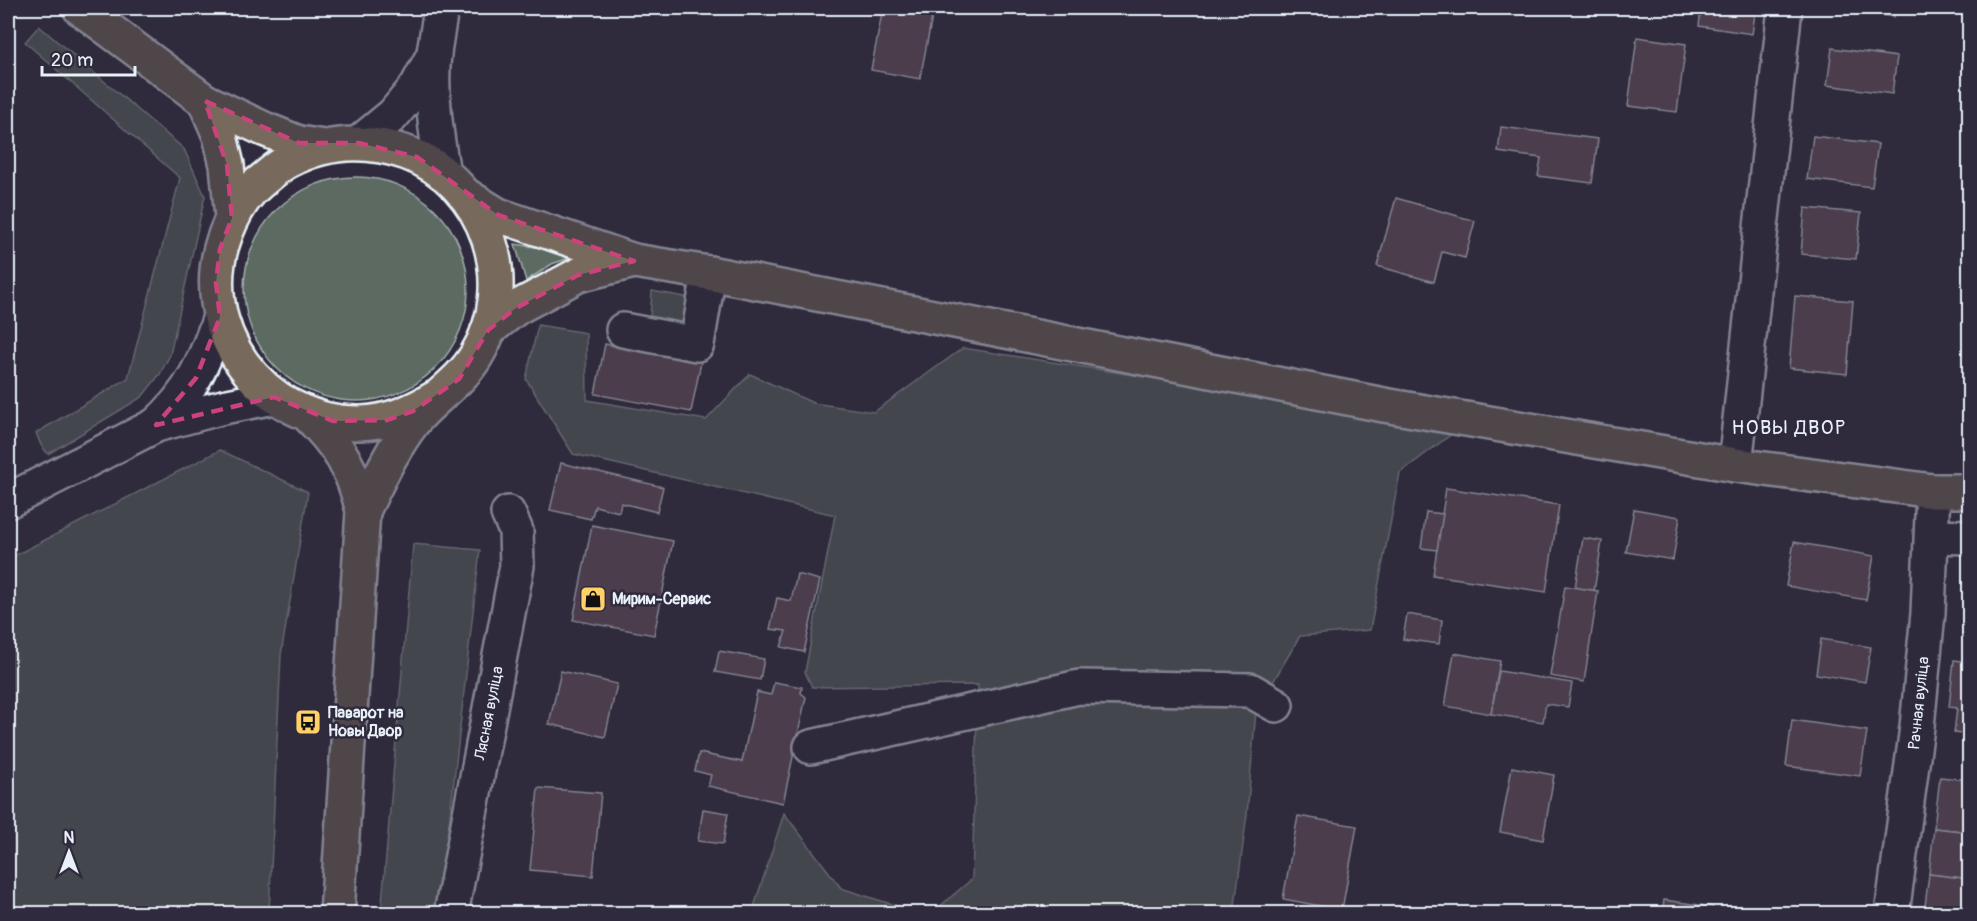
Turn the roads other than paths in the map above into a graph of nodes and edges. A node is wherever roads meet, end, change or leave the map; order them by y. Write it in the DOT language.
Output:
graph roads {
  1 [pos="80,8"];
  2 [pos="441,8"];
  3 [pos="1785,8"];
  4 [pos="434,54"];
  5 [pos="205,101"];
  6 [pos="359,143"];
  7 [pos="324,147"];
  8 [pos="443,173"];
  9 [pos="467,196"];
  10 [pos="232,218"];
  11 [pos="634,261"];
  12 [pos="710,273"];
  13 [pos="220,317"];
  14 [pos="488,330"];
  15 [pos="623,330"];
  16 [pos="274,397"];
  17 [pos="437,397"];
  18 [pos="307,414"];
  19 [pos="156,425"];
  20 [pos="1736,465"];
  21 [pos="1933,491"];
  22 [pos="1970,491"];
  23 [pos="8,501"];
  24 [pos="363,511"];
  25 [pos="508,513"];
  26 [pos="1932,536"];
  27 [pos="1970,537"];
  28 [pos="1276,705"];
  29 [pos="811,747"];
  30 [pos="337,914"];
  31 [pos="451,914"];
  32 [pos="1892,914"];
  1 -- 5 [label="main road"];
  2 -- 4 [label="street"];
  3 -- 20 [label="street"];
  4 -- 6 [label="street"];
  4 -- 8 [label="street"];
  5 -- 7 [label="main road"];
  5 -- 10 [label="main road"];
  6 -- 7 [label="main road"];
  6 -- 8 [label="main road"];
  7 -- 10 [label="main road"];
  8 -- 9 [label="main road"];
  9 -- 11 [label="main road"];
  9 -- 14 [label="main road"];
  10 -- 13 [label="main road"];
  11 -- 12 [label="main road"];
  11 -- 14 [label="main road"];
  12 -- 15 [label="street"];
  12 -- 20 [label="main road"];
  13 -- 16 [label="main road"];
  13 -- 19 [label="street"];
  14 -- 17 [label="main road"];
  16 -- 18 [label="main road"];
  16 -- 19 [label="street"];
  17 -- 18 [label="main road"];
  17 -- 24 [label="main road"];
  18 -- 24 [label="main road"];
  19 -- 23 [label="street"];
  20 -- 21 [label="main road"];
  21 -- 22 [label="main road"];
  21 -- 26 [label="street, Рачная вуліца"];
  24 -- 30 [label="main road"];
  25 -- 31 [label="street, Лясная вуліца"];
  26 -- 27 [label="street"];
  26 -- 32 [label="street, Рачная вуліца"];
  28 -- 29 [label="street"];
}
